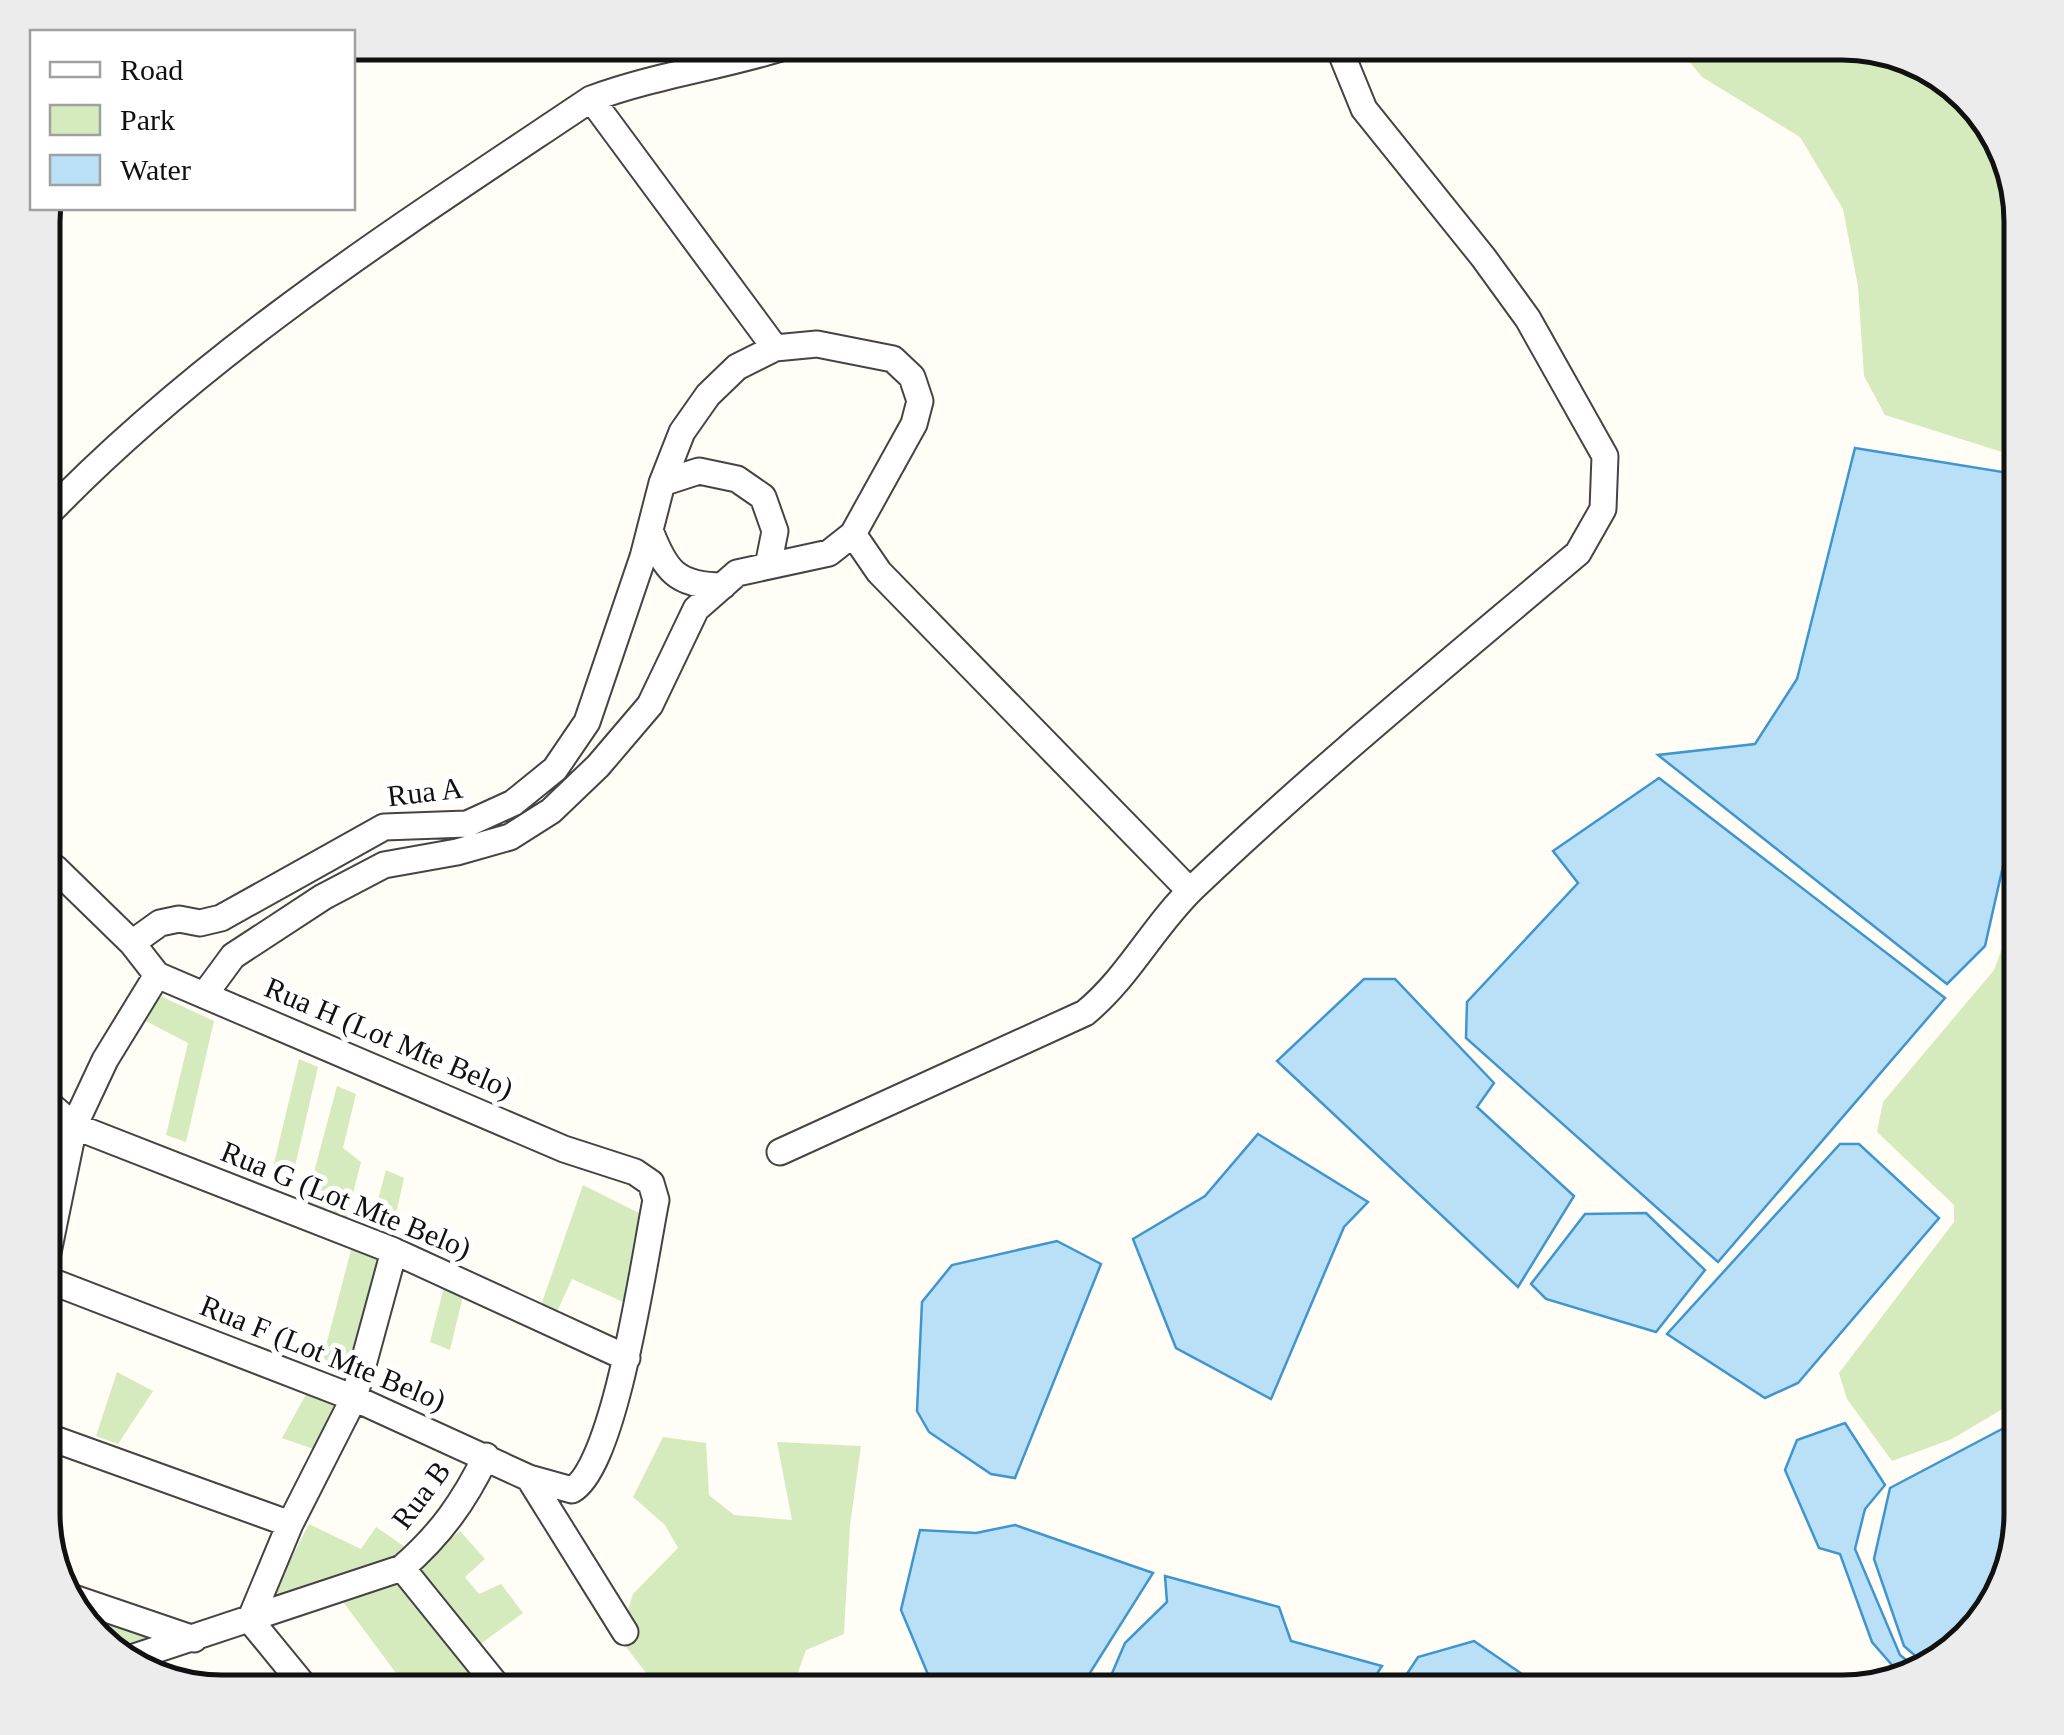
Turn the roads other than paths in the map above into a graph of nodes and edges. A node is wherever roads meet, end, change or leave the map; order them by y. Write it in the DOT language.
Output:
graph roads {
  1 [pos="733,60"];
  2 [pos="1344,60"];
  3 [pos="591,99"];
  4 [pos="775,348"];
  5 [pos="662,483"];
  6 [pos="60,501"];
  7 [pos="650,530"];
  8 [pos="853,534"];
  9 [pos="663,564"];
  10 [pos="768,566"];
  11 [pos="686,580"];
  12 [pos="722,586"];
  13 [pos="630,590"];
  14 [pos="696,609"];
  15 [pos="60,873"];
  16 [pos="1190,891"];
  17 [pos="200,924"];
  18 [pos="132,943"];
  19 [pos="233,956"];
  20 [pos="157,975"];
  21 [pos="205,994"];
  22 [pos="60,1114"];
  23 [pos="74,1126"];
  24 [pos="780,1152"];
  25 [pos="60,1195"];
  26 [pos="394,1251"];
  27 [pos="60,1285"];
  28 [pos="627,1358"];
  29 [pos="354,1398"];
  30 [pos="60,1441"];
  31 [pos="486,1456"];
  32 [pos="529,1478"];
  33 [pos="290,1524"];
  34 [pos="402,1568"];
  35 [pos="87,1603"];
  36 [pos="250,1620"];
  37 [pos="625,1632"];
  38 [pos="194,1639"];
  39 [pos="144,1654"];
  40 [pos="296,1675"];
  41 [pos="488,1675"];
  1 -- 3 [label="street"];
  2 -- 16 [label="street"];
  3 -- 4 [label="street"];
  3 -- 6 [label="street"];
  4 -- 5 [label="street, Rua A"];
  4 -- 8 [label="street"];
  5 -- 7 [label="street, Rua A"];
  5 -- 10 [label="street"];
  7 -- 9 [label="street"];
  7 -- 13 [label="street, Rua A"];
  8 -- 10 [label="street, Rua A"];
  8 -- 16 [label="street"];
  9 -- 11 [label="street"];
  9 -- 13 [label="street"];
  10 -- 12 [label="street, Rua A"];
  11 -- 12 [label="street"];
  11 -- 14 [label="street"];
  12 -- 14 [label="street, Rua A"];
  13 -- 17 [label="street, Rua A"];
  14 -- 19 [label="street, Rua A"];
  15 -- 18 [label="street"];
  16 -- 24 [label="street"];
  17 -- 18 [label="street, Rua A"];
  17 -- 19 [label="street"];
  18 -- 20 [label="street"];
  19 -- 21 [label="street, Rua A"];
  20 -- 21 [label="street, Rua H (Lot Mte Belo)"];
  20 -- 23 [label="street"];
  21 -- 28 [label="street, Rua H (Lot Mte Belo)"];
  22 -- 23 [label="street, Rua G (Lot Mte Belo)"];
  23 -- 25 [label="street"];
  23 -- 26 [label="street, Rua G (Lot Mte Belo)"];
  26 -- 28 [label="street, Rua G (Lot Mte Belo)"];
  26 -- 29 [label="street"];
  27 -- 29 [label="street, Rua F (Lot Mte Belo)"];
  28 -- 32 [label="street, Rua F (Lot Mte Belo)"];
  29 -- 31 [label="street, Rua F (Lot Mte Belo)"];
  29 -- 33 [label="street"];
  30 -- 33 [label="street"];
  31 -- 32 [label="street, Rua F (Lot Mte Belo)"];
  31 -- 34 [label="street, Rua B"];
  32 -- 37 [label="street"];
  33 -- 36 [label="street"];
  34 -- 36 [label="street"];
  34 -- 41 [label="street"];
  35 -- 38 [label="street"];
  36 -- 38 [label="street"];
  36 -- 40 [label="street"];
  38 -- 39 [label="street"];
}
